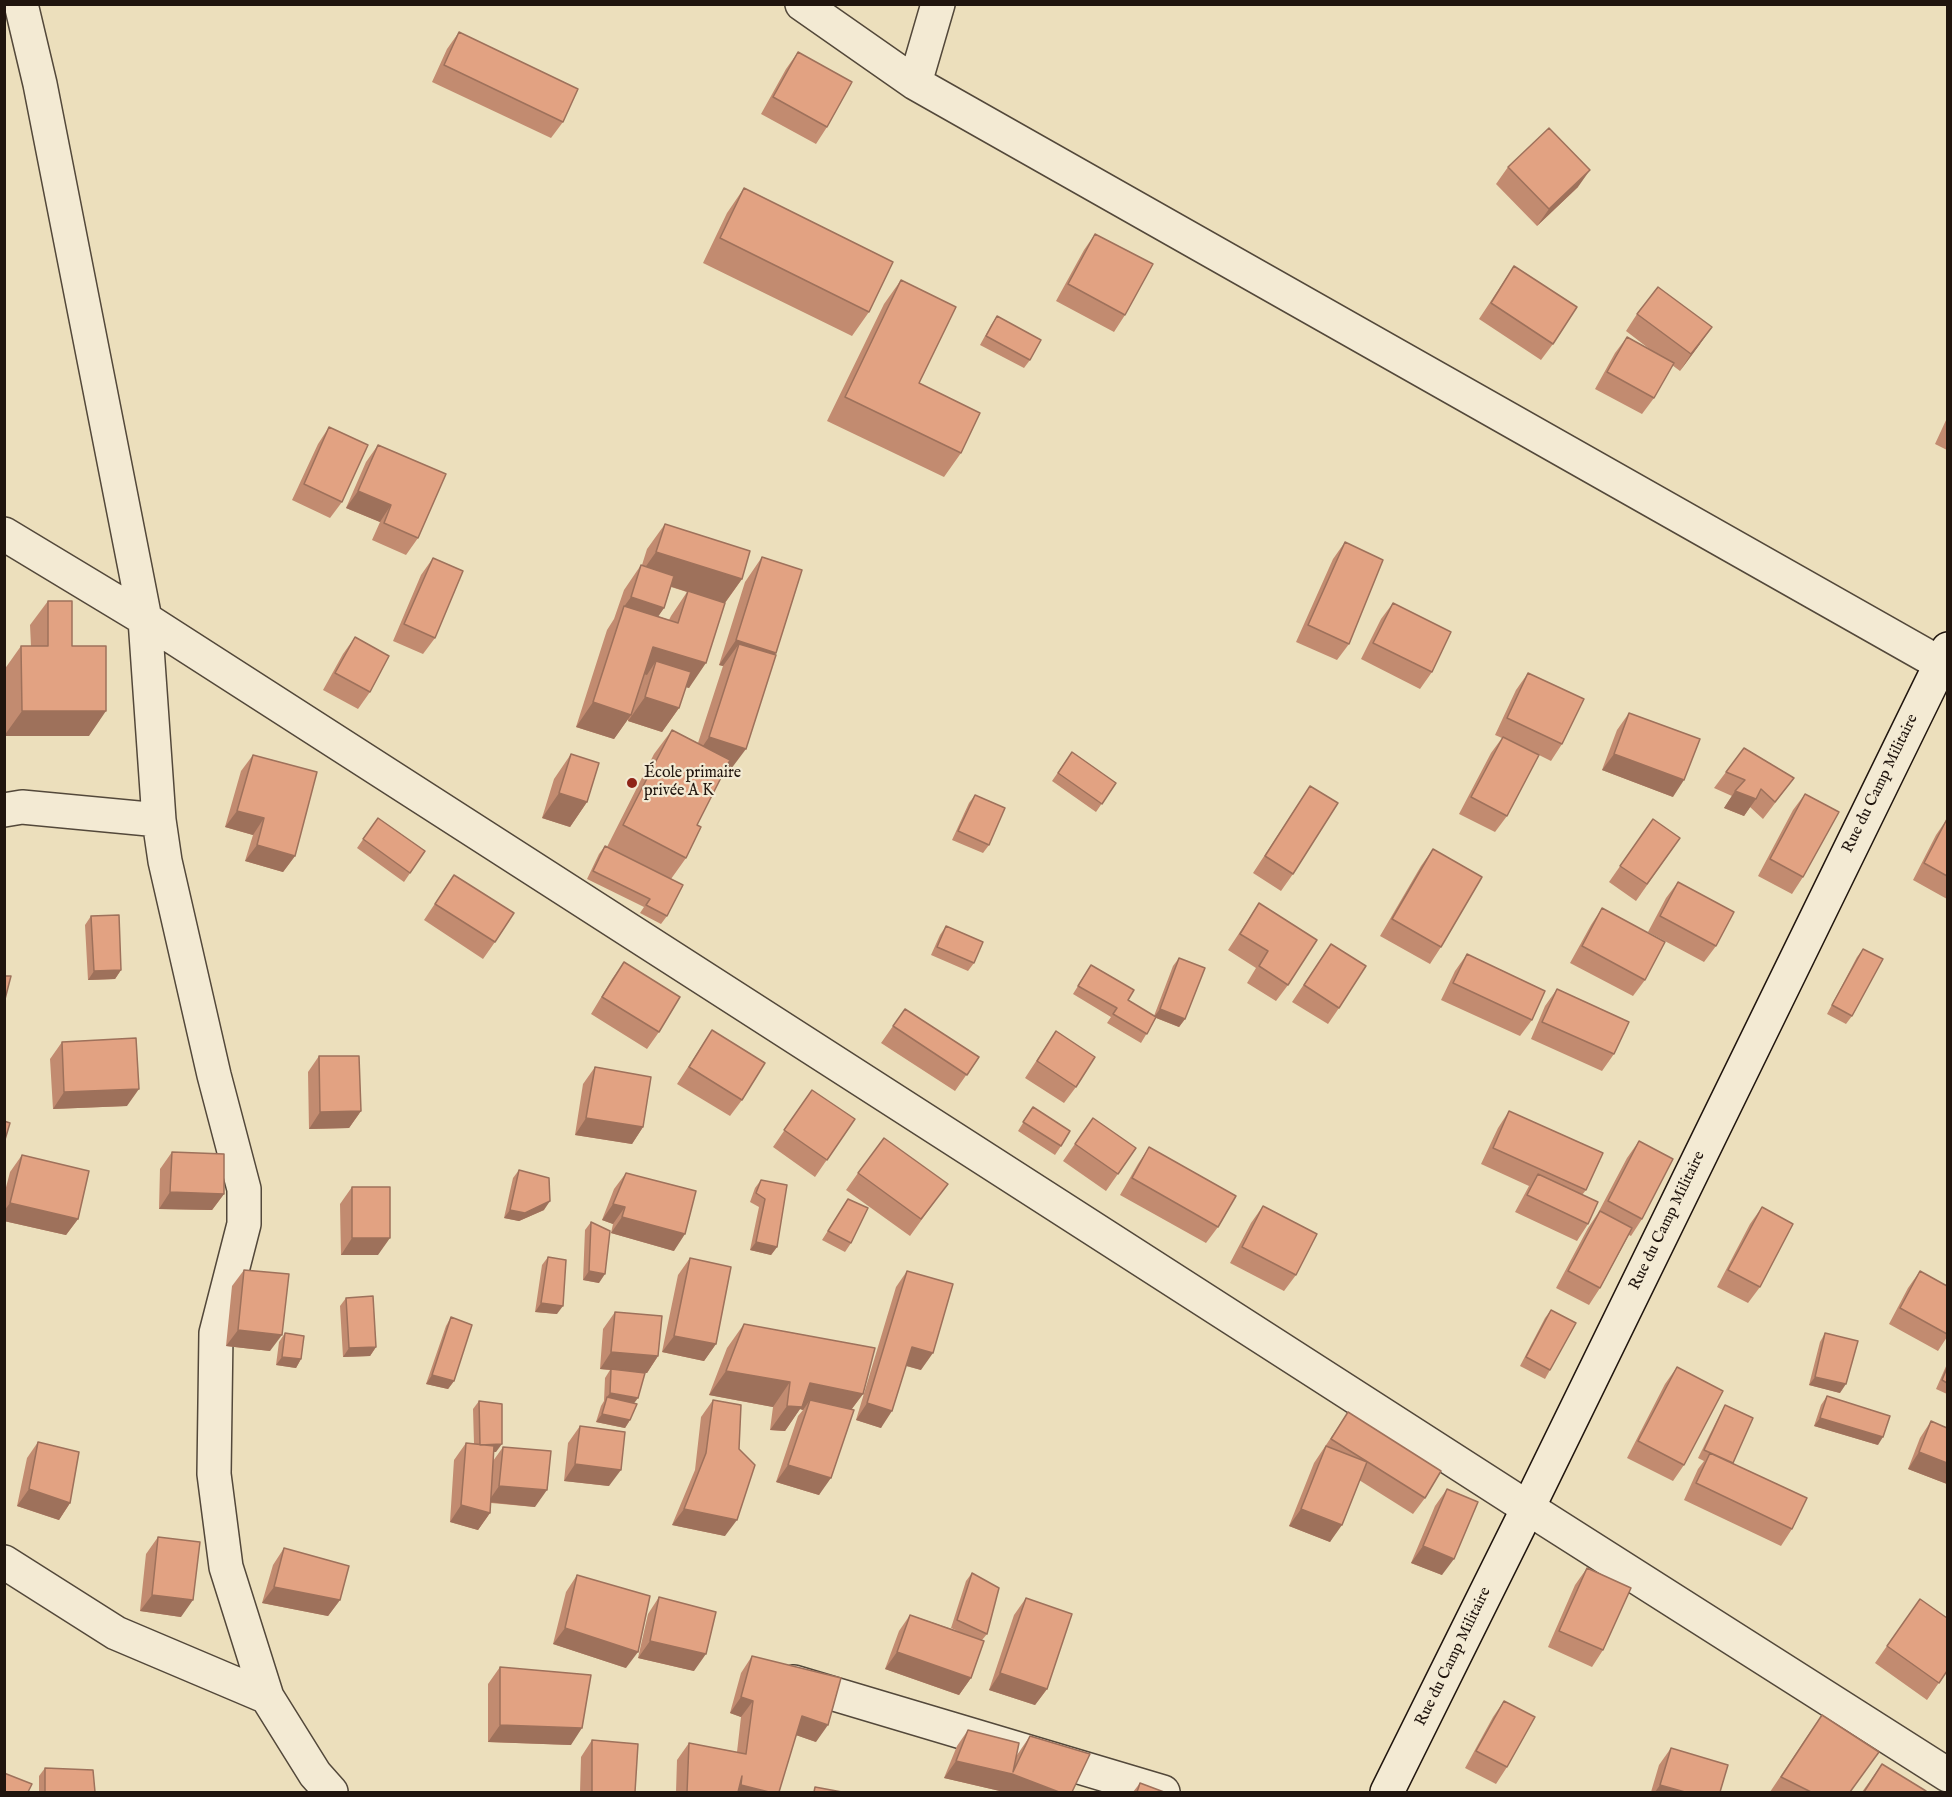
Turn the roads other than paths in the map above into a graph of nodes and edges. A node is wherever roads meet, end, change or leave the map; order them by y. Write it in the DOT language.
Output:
graph roads {
  1 [pos="21,4"];
  2 [pos="802,4"];
  3 [pos="938,4"];
  4 [pos="915,83"];
  5 [pos="4,534"];
  6 [pos="145,619"];
  7 [pos="1945,660"];
  8 [pos="4,810"];
  9 [pos="159,820"];
  10 [pos="1528,1508"];
  11 [pos="4,1562"];
  12 [pos="767,1674"];
  13 [pos="267,1697"];
  14 [pos="1947,1775"];
  15 [pos="331,1792"];
  16 [pos="1163,1792"];
  17 [pos="1387,1792"];
  1 -- 6 [label="street"];
  2 -- 4 [label="street"];
  3 -- 4 [label="street"];
  4 -- 7 [label="street"];
  5 -- 6 [label="street"];
  6 -- 9 [label="street"];
  6 -- 10 [label="street"];
  7 -- 10 [label="street, Rue du Camp Militaire"];
  8 -- 9 [label="street"];
  9 -- 13 [label="street"];
  10 -- 14 [label="street"];
  10 -- 17 [label="street, Rue du Camp Militaire"];
  11 -- 13 [label="street"];
  12 -- 16 [label="street"];
  13 -- 15 [label="street"];
}
